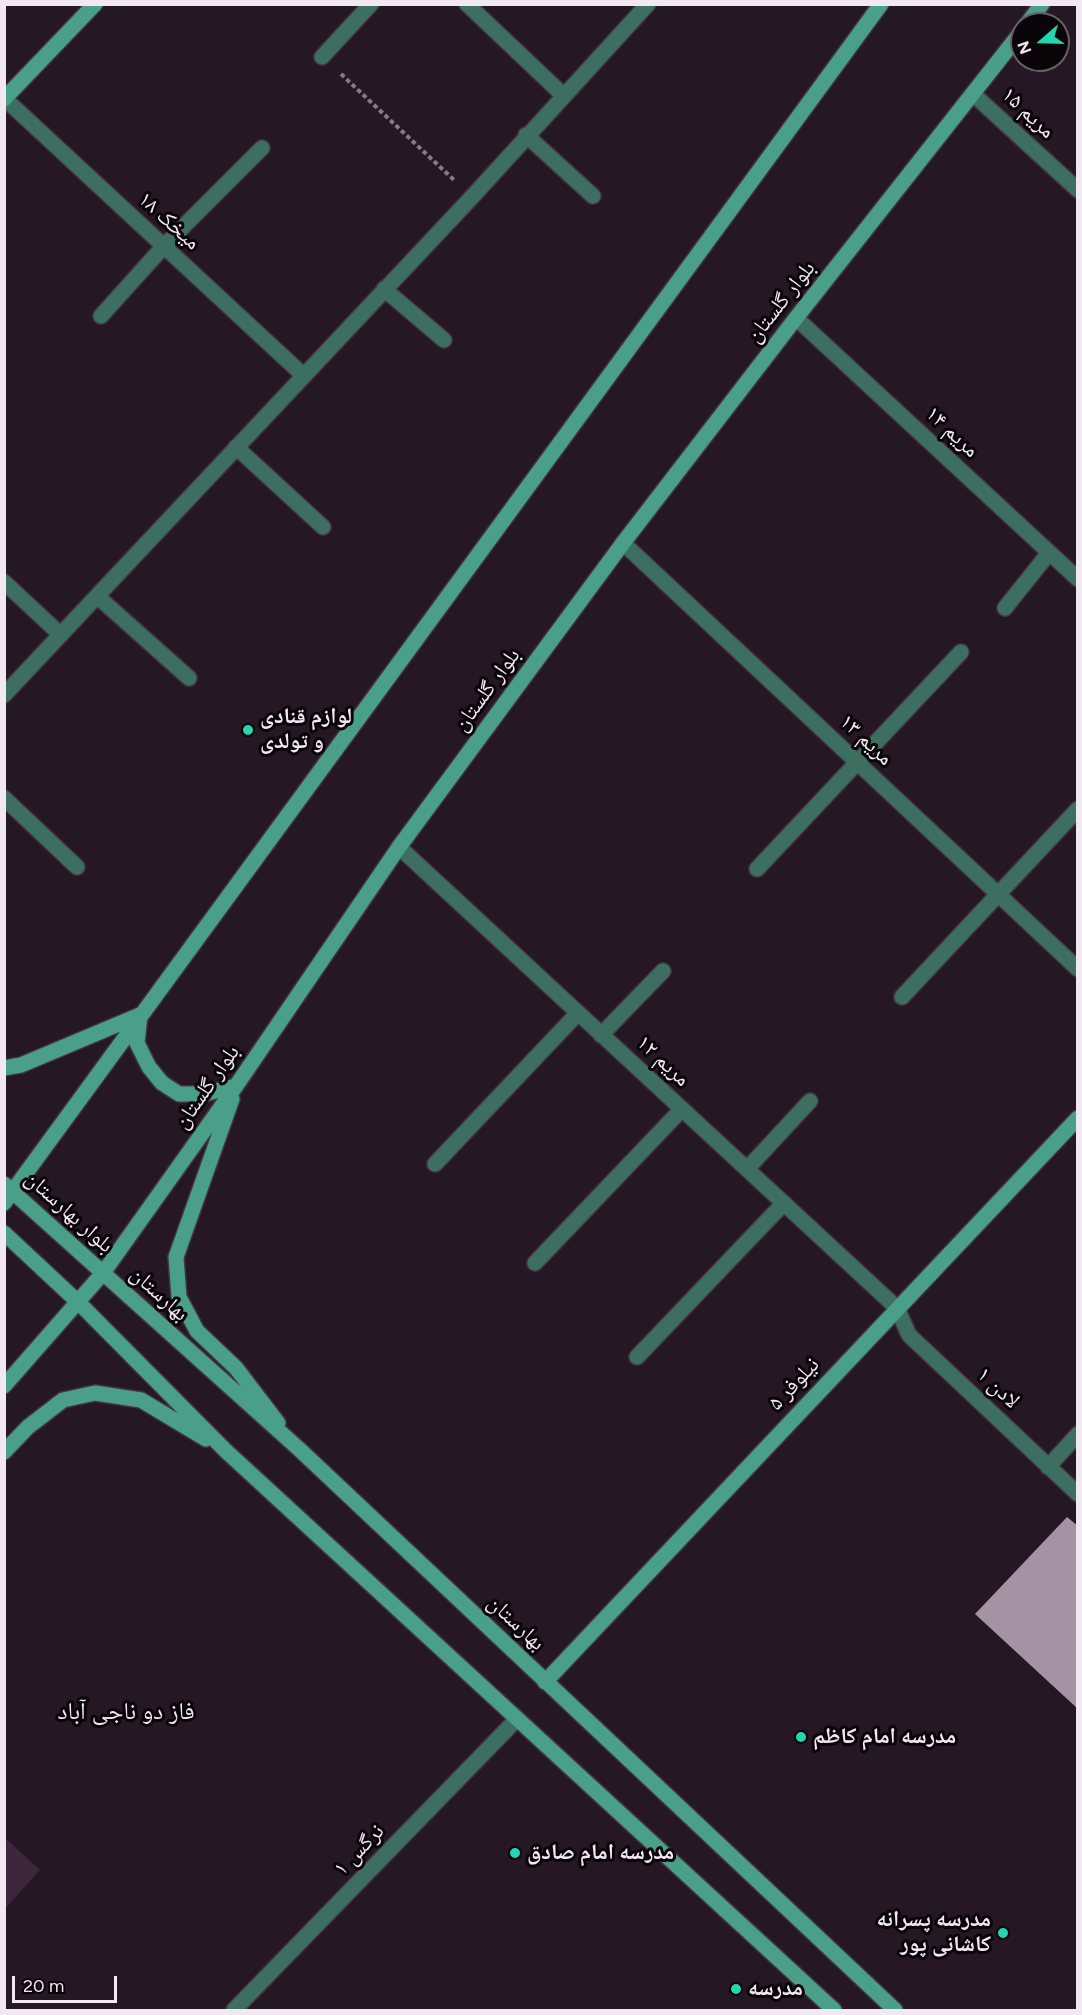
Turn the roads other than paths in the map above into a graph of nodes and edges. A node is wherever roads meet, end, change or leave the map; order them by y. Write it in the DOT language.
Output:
graph roads {
  1 [pos="95,4"];
  2 [pos="371,4"];
  3 [pos="467,4"];
  4 [pos="648,4"];
  5 [pos="881,4"];
  6 [pos="1010,46"];
  7 [pos="322,57"];
  8 [pos="973,94"];
  9 [pos="563,95"];
  10 [pos="5,99"];
  11 [pos="526,135"];
  12 [pos="262,148"];
  13 [pos="1077,190"];
  14 [pos="593,196"];
  15 [pos="164,246"];
  16 [pos="384,289"];
  17 [pos="101,316"];
  18 [pos="796,318"];
  19 [pos="444,340"];
  20 [pos="303,375"];
  21 [pos="236,447"];
  22 [pos="323,527"];
  23 [pos="623,543"];
  24 [pos="1049,553"];
  25 [pos="1077,579"];
  26 [pos="4,582"];
  27 [pos="97,596"];
  28 [pos="1005,608"];
  29 [pos="61,635"];
  30 [pos="961,652"];
  31 [pos="189,678"];
  32 [pos="4,695"];
  33 [pos="856,761"];
  34 [pos="4,798"];
  35 [pos="1077,809"];
  36 [pos="399,847"];
  37 [pos="76,867"];
  38 [pos="757,869"];
  39 [pos="998,894"];
  40 [pos="1077,969"];
  41 [pos="663,971"];
  42 [pos="902,997"];
  43 [pos="578,1013"];
  44 [pos="140,1015"];
  45 [pos="602,1035"];
  46 [pos="4,1068"];
  47 [pos="236,1086"];
  48 [pos="810,1101"];
  49 [pos="682,1109"];
  50 [pos="1077,1118"];
  51 [pos="435,1164"];
  52 [pos="747,1169"];
  53 [pos="8,1193"];
  54 [pos="784,1203"];
  55 [pos="4,1233"];
  56 [pos="535,1263"];
  57 [pos="103,1273"];
  58 [pos="78,1302"];
  59 [pos="897,1308"];
  60 [pos="637,1357"];
  61 [pos="4,1386"];
  62 [pos="1077,1434"];
  63 [pos="299,1449"];
  64 [pos="4,1452"];
  65 [pos="226,1452"];
  66 [pos="1048,1467"];
  67 [pos="1077,1494"];
  68 [pos="545,1682"];
  69 [pos="516,1720"];
  70 [pos="234,2010"];
  71 [pos="834,2010"];
  72 [pos="895,2010"];
  1 -- 10 [label="main road"];
  2 -- 7 [label="street"];
  3 -- 9 [label="street"];
  4 -- 9 [label="street"];
  5 -- 44 [label="main road"];
  6 -- 8 [label="main road, بلوار گلستان"];
  8 -- 13 [label="street, مریم ۱۵"];
  8 -- 18 [label="main road, بلوار گلستان"];
  9 -- 11 [label="street"];
  10 -- 15 [label="street, میخک ۱۸"];
  11 -- 14 [label="street"];
  11 -- 16 [label="street"];
  12 -- 15 [label="street"];
  15 -- 17 [label="street"];
  15 -- 20 [label="street, میخک ۱۸"];
  16 -- 19 [label="street"];
  16 -- 20 [label="street"];
  18 -- 23 [label="main road, بلوار گلستان"];
  18 -- 24 [label="street, مریم ۱۴"];
  20 -- 21 [label="street"];
  21 -- 22 [label="street"];
  21 -- 27 [label="street"];
  23 -- 33 [label="street, مریم ۱۳"];
  23 -- 36 [label="main road, بلوار گلستان"];
  24 -- 25 [label="street, مریم ۱۴"];
  24 -- 28 [label="street"];
  26 -- 29 [label="street"];
  27 -- 29 [label="street"];
  27 -- 31 [label="street"];
  29 -- 32 [label="street"];
  30 -- 33 [label="street"];
  33 -- 38 [label="street"];
  33 -- 39 [label="street, مریم ۱۳"];
  34 -- 37 [label="street"];
  35 -- 39 [label="street"];
  36 -- 43 [label="street, مریم ۱۲"];
  36 -- 47 [label="main road, بلوار گلستان"];
  39 -- 40 [label="street, مریم ۱۳"];
  39 -- 42 [label="street"];
  41 -- 45 [label="street"];
  43 -- 45 [label="street, مریم ۱۲"];
  43 -- 51 [label="street"];
  44 -- 46 [label="main road"];
  44 -- 47 [label="main road"];
  44 -- 53 [label="main road"];
  45 -- 49 [label="street, مریم ۱۲"];
  47 -- 57 [label="main road, بلوار گلستان"];
  47 -- 63 [label="main road"];
  48 -- 52 [label="street"];
  49 -- 52 [label="street, مریم ۱۲"];
  49 -- 56 [label="street"];
  50 -- 59 [label="main road, نیلوفر ۵"];
  52 -- 54 [label="street, مریم ۱۲"];
  53 -- 57 [label="main road, بلوار بهارستان"];
  54 -- 59 [label="street, مریم ۱۲"];
  54 -- 60 [label="street"];
  55 -- 58 [label="main road"];
  57 -- 58 [label="main road, بلوار گلستان"];
  57 -- 63 [label="main road, بهارستان"];
  58 -- 61 [label="main road, بلوار گلستان"];
  58 -- 65 [label="main road"];
  59 -- 66 [label="street, لادن ۱"];
  59 -- 68 [label="main road, نیلوفر ۵"];
  62 -- 66 [label="street"];
  63 -- 68 [label="main road, بهارستان"];
  64 -- 65 [label="main road"];
  65 -- 69 [label="main road"];
  66 -- 67 [label="street, لادن ۱"];
  68 -- 72 [label="main road, بهارستان"];
  69 -- 70 [label="street, نرگس ۱"];
  69 -- 71 [label="main road"];
}
